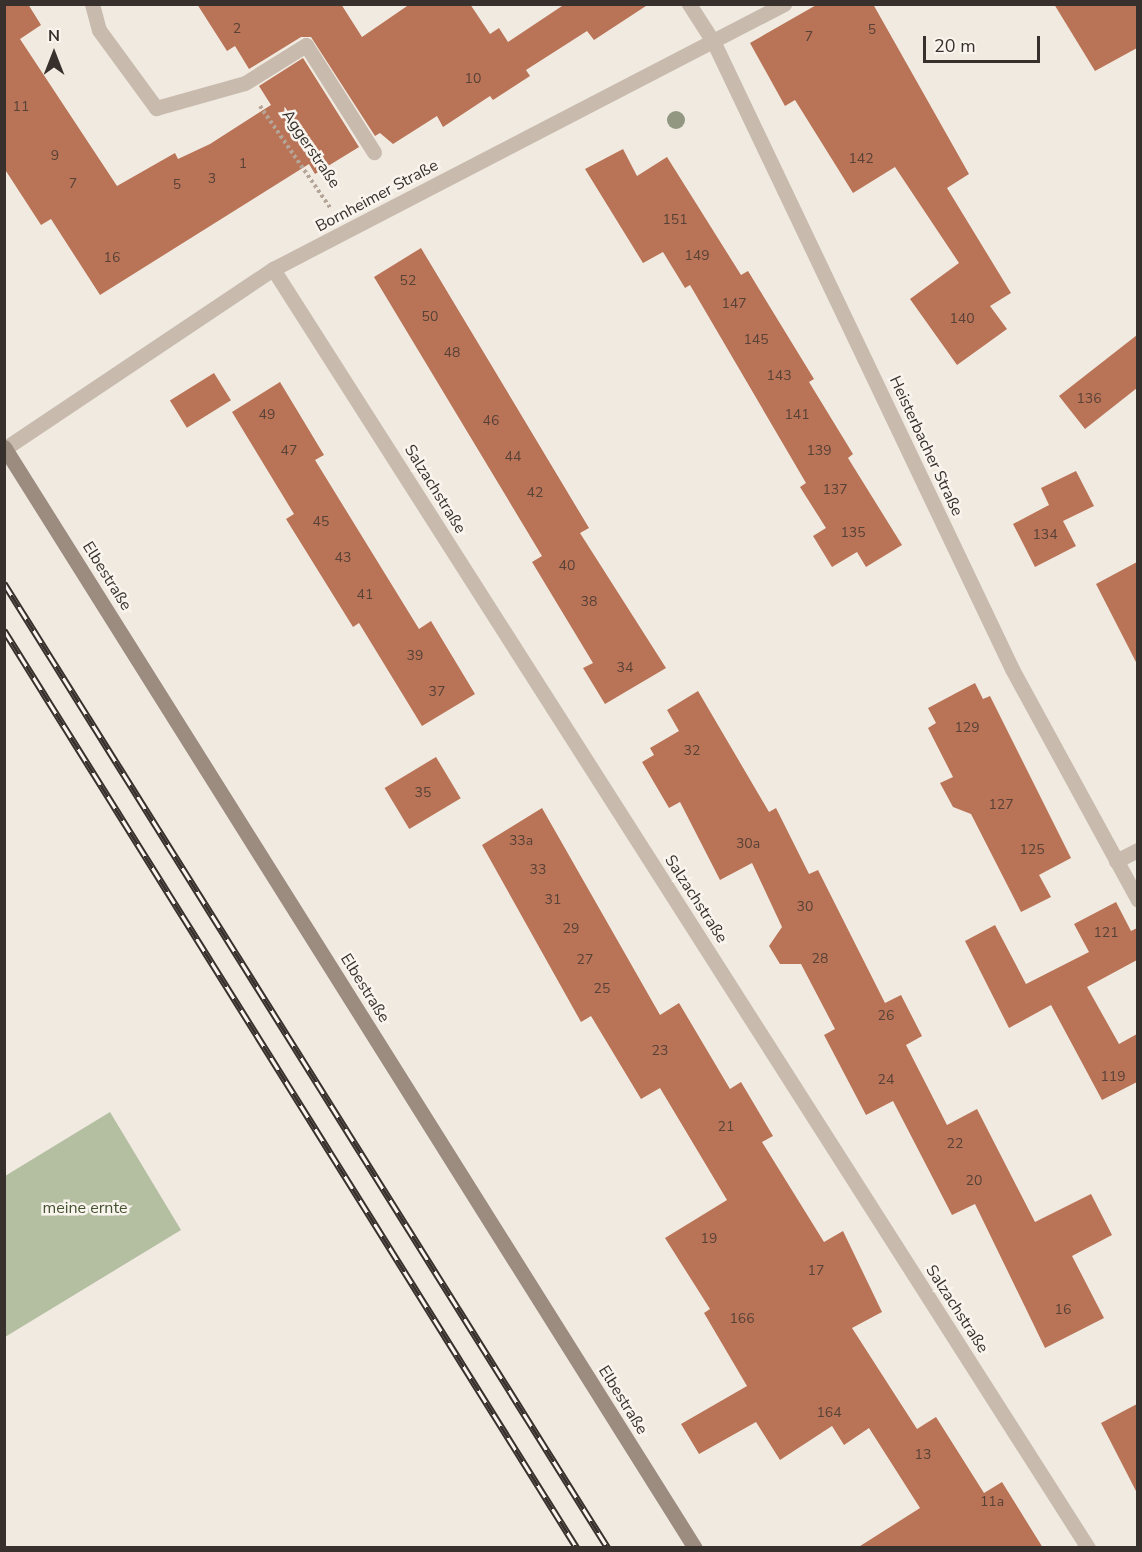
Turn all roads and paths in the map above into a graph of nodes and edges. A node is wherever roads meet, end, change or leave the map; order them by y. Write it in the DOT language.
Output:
graph roads {
  1 [pos="92,4"];
  2 [pos="689,4"];
  3 [pos="784,4"];
  4 [pos="714,43"];
  5 [pos="245,83"];
  6 [pos="374,152"];
  7 [pos="349,233"];
  8 [pos="273,269"];
  9 [pos="5,448"];
  10 [pos="1137,850"];
  11 [pos="1116,861"];
  12 [pos="1137,900"];
  13 [pos="694,1548"];
  14 [pos="1088,1548"];
  1 -- 5 [label="street"];
  2 -- 4 [label="street, Heisterbacher Straße"];
  3 -- 4 [label="street, Bornheimer Straße"];
  4 -- 7 [label="street, Bornheimer Straße"];
  4 -- 11 [label="street, Heisterbacher Straße"];
  5 -- 6 [label="street"];
  5 -- 7 [label="path, Aggerstraße"];
  7 -- 8 [label="street, Bornheimer Straße"];
  8 -- 9 [label="street, Bornheimer Straße"];
  8 -- 14 [label="street, Salzachstraße"];
  9 -- 13 [label="main road, Elbestraße"];
  10 -- 11 [label="street"];
  11 -- 12 [label="street, Heisterbacher Straße"];
}
